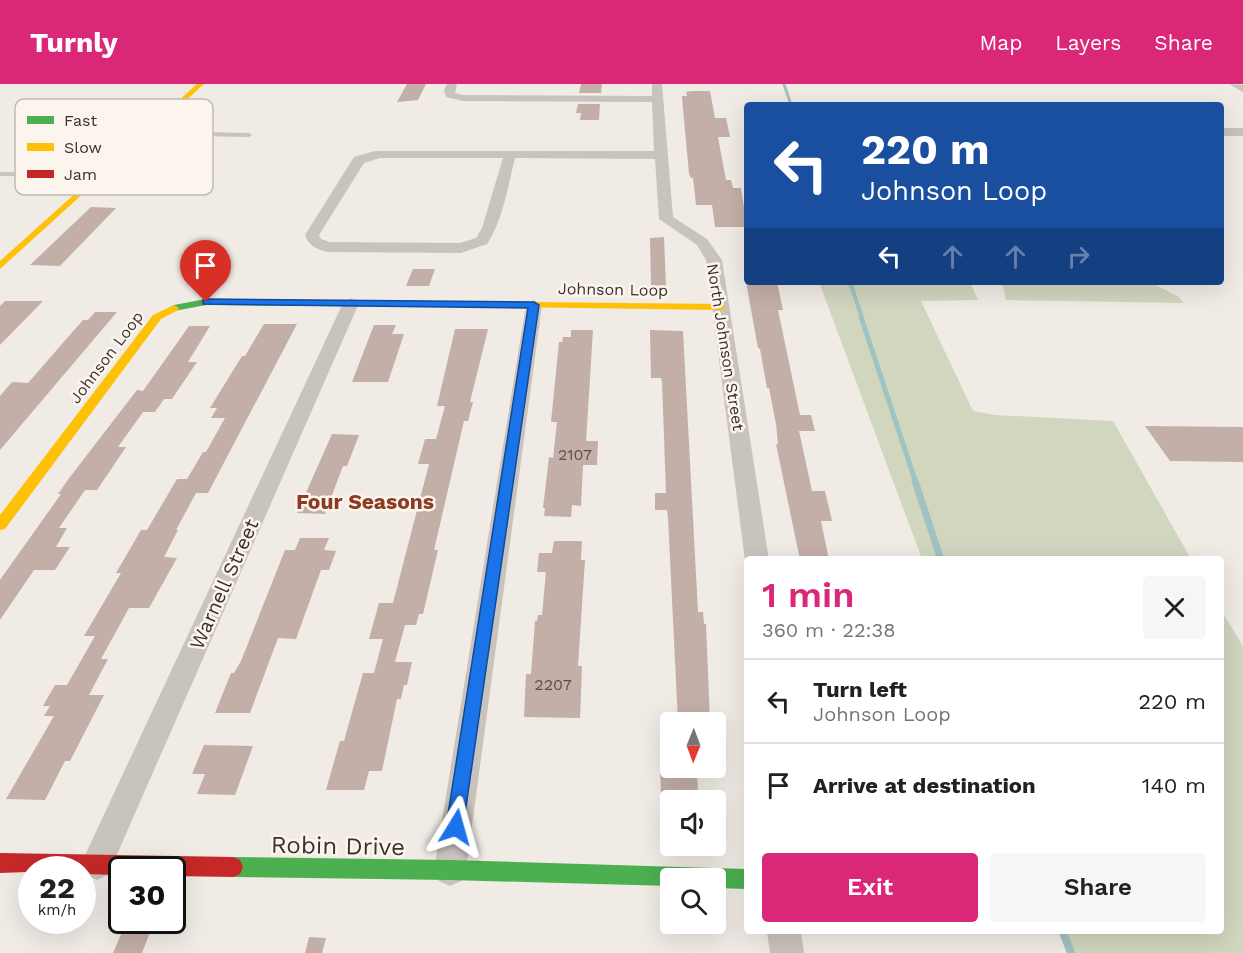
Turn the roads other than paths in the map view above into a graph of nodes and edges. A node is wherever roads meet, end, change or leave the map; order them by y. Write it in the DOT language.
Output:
graph roads {
  1 [pos="201,84"];
  2 [pos="452,84"];
  3 [pos="657,84"];
  4 [pos="1234,84"];
  5 [pos="1243,89"];
  6 [pos="184,99"];
  7 [pos="657,99"];
  8 [pos="1224,132"];
  9 [pos="1243,132"];
  10 [pos="213,134"];
  11 [pos="249,135"];
  12 [pos="510,155"];
  13 [pos="661,155"];
  14 [pos="0,174"];
  15 [pos="15,174"];
  16 [pos="78,195"];
  17 [pos="0,266"];
  18 [pos="351,303"];
  19 [pos="534,305"];
  20 [pos="721,307"];
  21 [pos="0,525"];
  22 [pos="756,556"];
  23 [pos="0,863"];
  24 [pos="97,864"];
  25 [pos="450,870"];
  26 [pos="744,879"];
  27 [pos="784,934"];
  28 [pos="787,953"];
  1 -- 6 [label="street"];
  2 -- 7 [label="street"];
  3 -- 7 [label="street, North Johnson Street"];
  4 -- 5 [label="street"];
  7 -- 13 [label="street, North Johnson Street"];
  8 -- 9 [label="street"];
  10 -- 11 [label="lane"];
  12 -- 12 [label="street"];
  12 -- 13 [label="street"];
  13 -- 20 [label="street, North Johnson Street"];
  14 -- 15 [label="lane"];
  16 -- 17 [label="street"];
  18 -- 19 [label="street, Johnson Loop"];
  18 -- 21 [label="street, Johnson Loop"];
  18 -- 24 [label="street, Warnell Street"];
  19 -- 20 [label="street, Johnson Loop"];
  19 -- 25 [label="street"];
  20 -- 22 [label="street, North Johnson Street"];
  23 -- 24 [label="street, Robin Drive"];
  24 -- 25 [label="street, Robin Drive"];
  25 -- 26 [label="street, Robin Drive"];
  27 -- 28 [label="street"];
}
